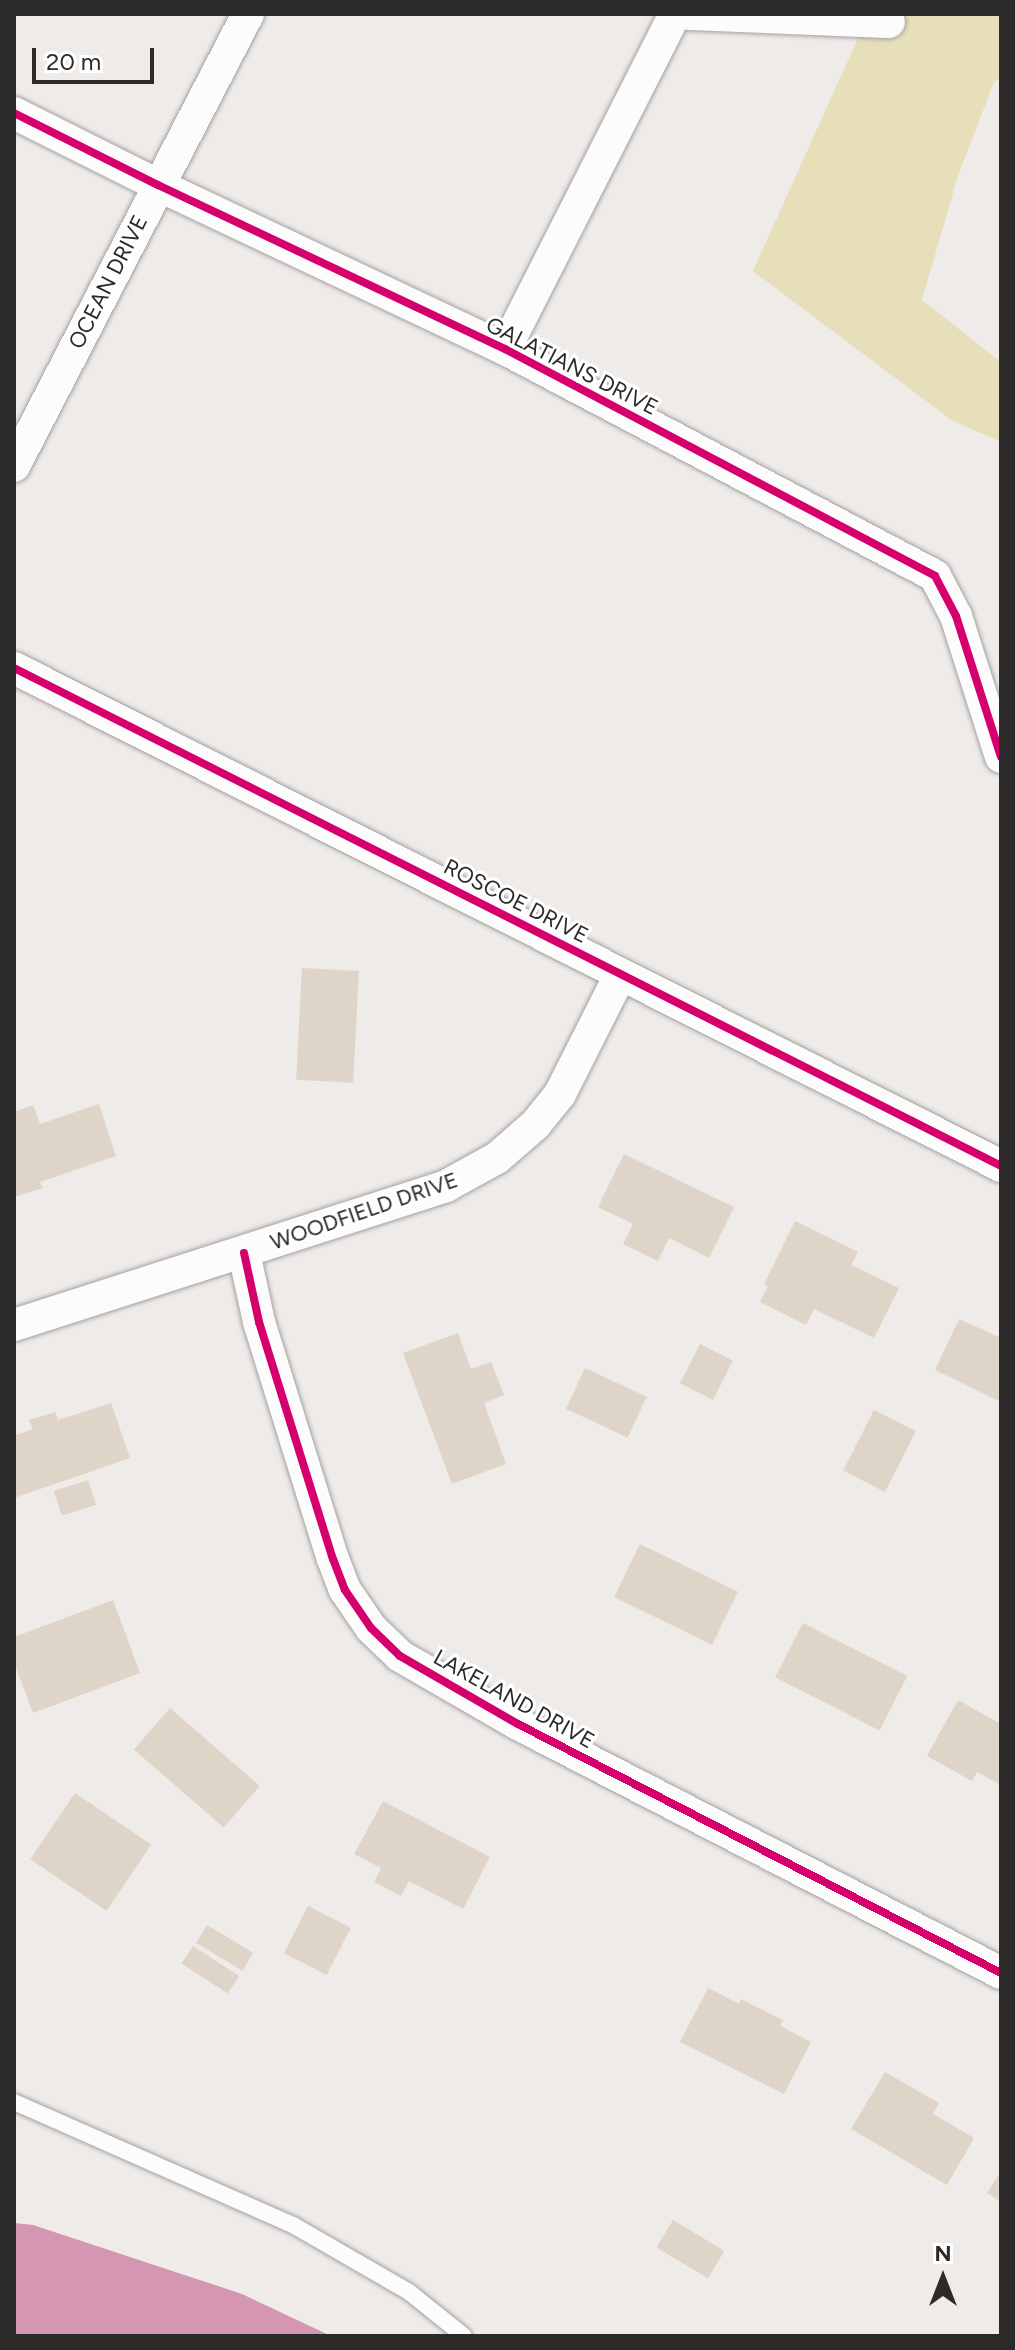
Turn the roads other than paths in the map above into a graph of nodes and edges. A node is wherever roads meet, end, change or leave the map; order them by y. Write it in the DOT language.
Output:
graph roads {
  1 [pos="248,14"];
  2 [pos="675,14"];
  3 [pos="689,14"];
  4 [pos="889,22"];
  5 [pos="14,113"];
  6 [pos="158,185"];
  7 [pos="505,349"];
  8 [pos="14,466"];
  9 [pos="14,668"];
  10 [pos="1001,757"];
  11 [pos="620,975"];
  12 [pos="1001,1166"];
  13 [pos="244,1253"];
  14 [pos="14,1325"];
  15 [pos="1001,1973"];
  16 [pos="14,2102"];
  17 [pos="464,2336"];
  1 -- 6 [label="street, OCEAN DRIVE"];
  2 -- 7 [label="street"];
  3 -- 4 [label="street"];
  5 -- 6 [label="street, GALATIANS DRIVE"];
  6 -- 7 [label="street, GALATIANS DRIVE"];
  6 -- 8 [label="street, OCEAN DRIVE"];
  7 -- 10 [label="street, GALATIANS DRIVE"];
  9 -- 11 [label="street, ROSCOE DRIVE"];
  11 -- 12 [label="street, ROSCOE DRIVE"];
  11 -- 13 [label="street, WOODFIELD DRIVE"];
  13 -- 14 [label="street, WOODFIELD DRIVE"];
  13 -- 15 [label="street, LAKELAND DRIVE"];
  16 -- 17 [label="lane"];
}
